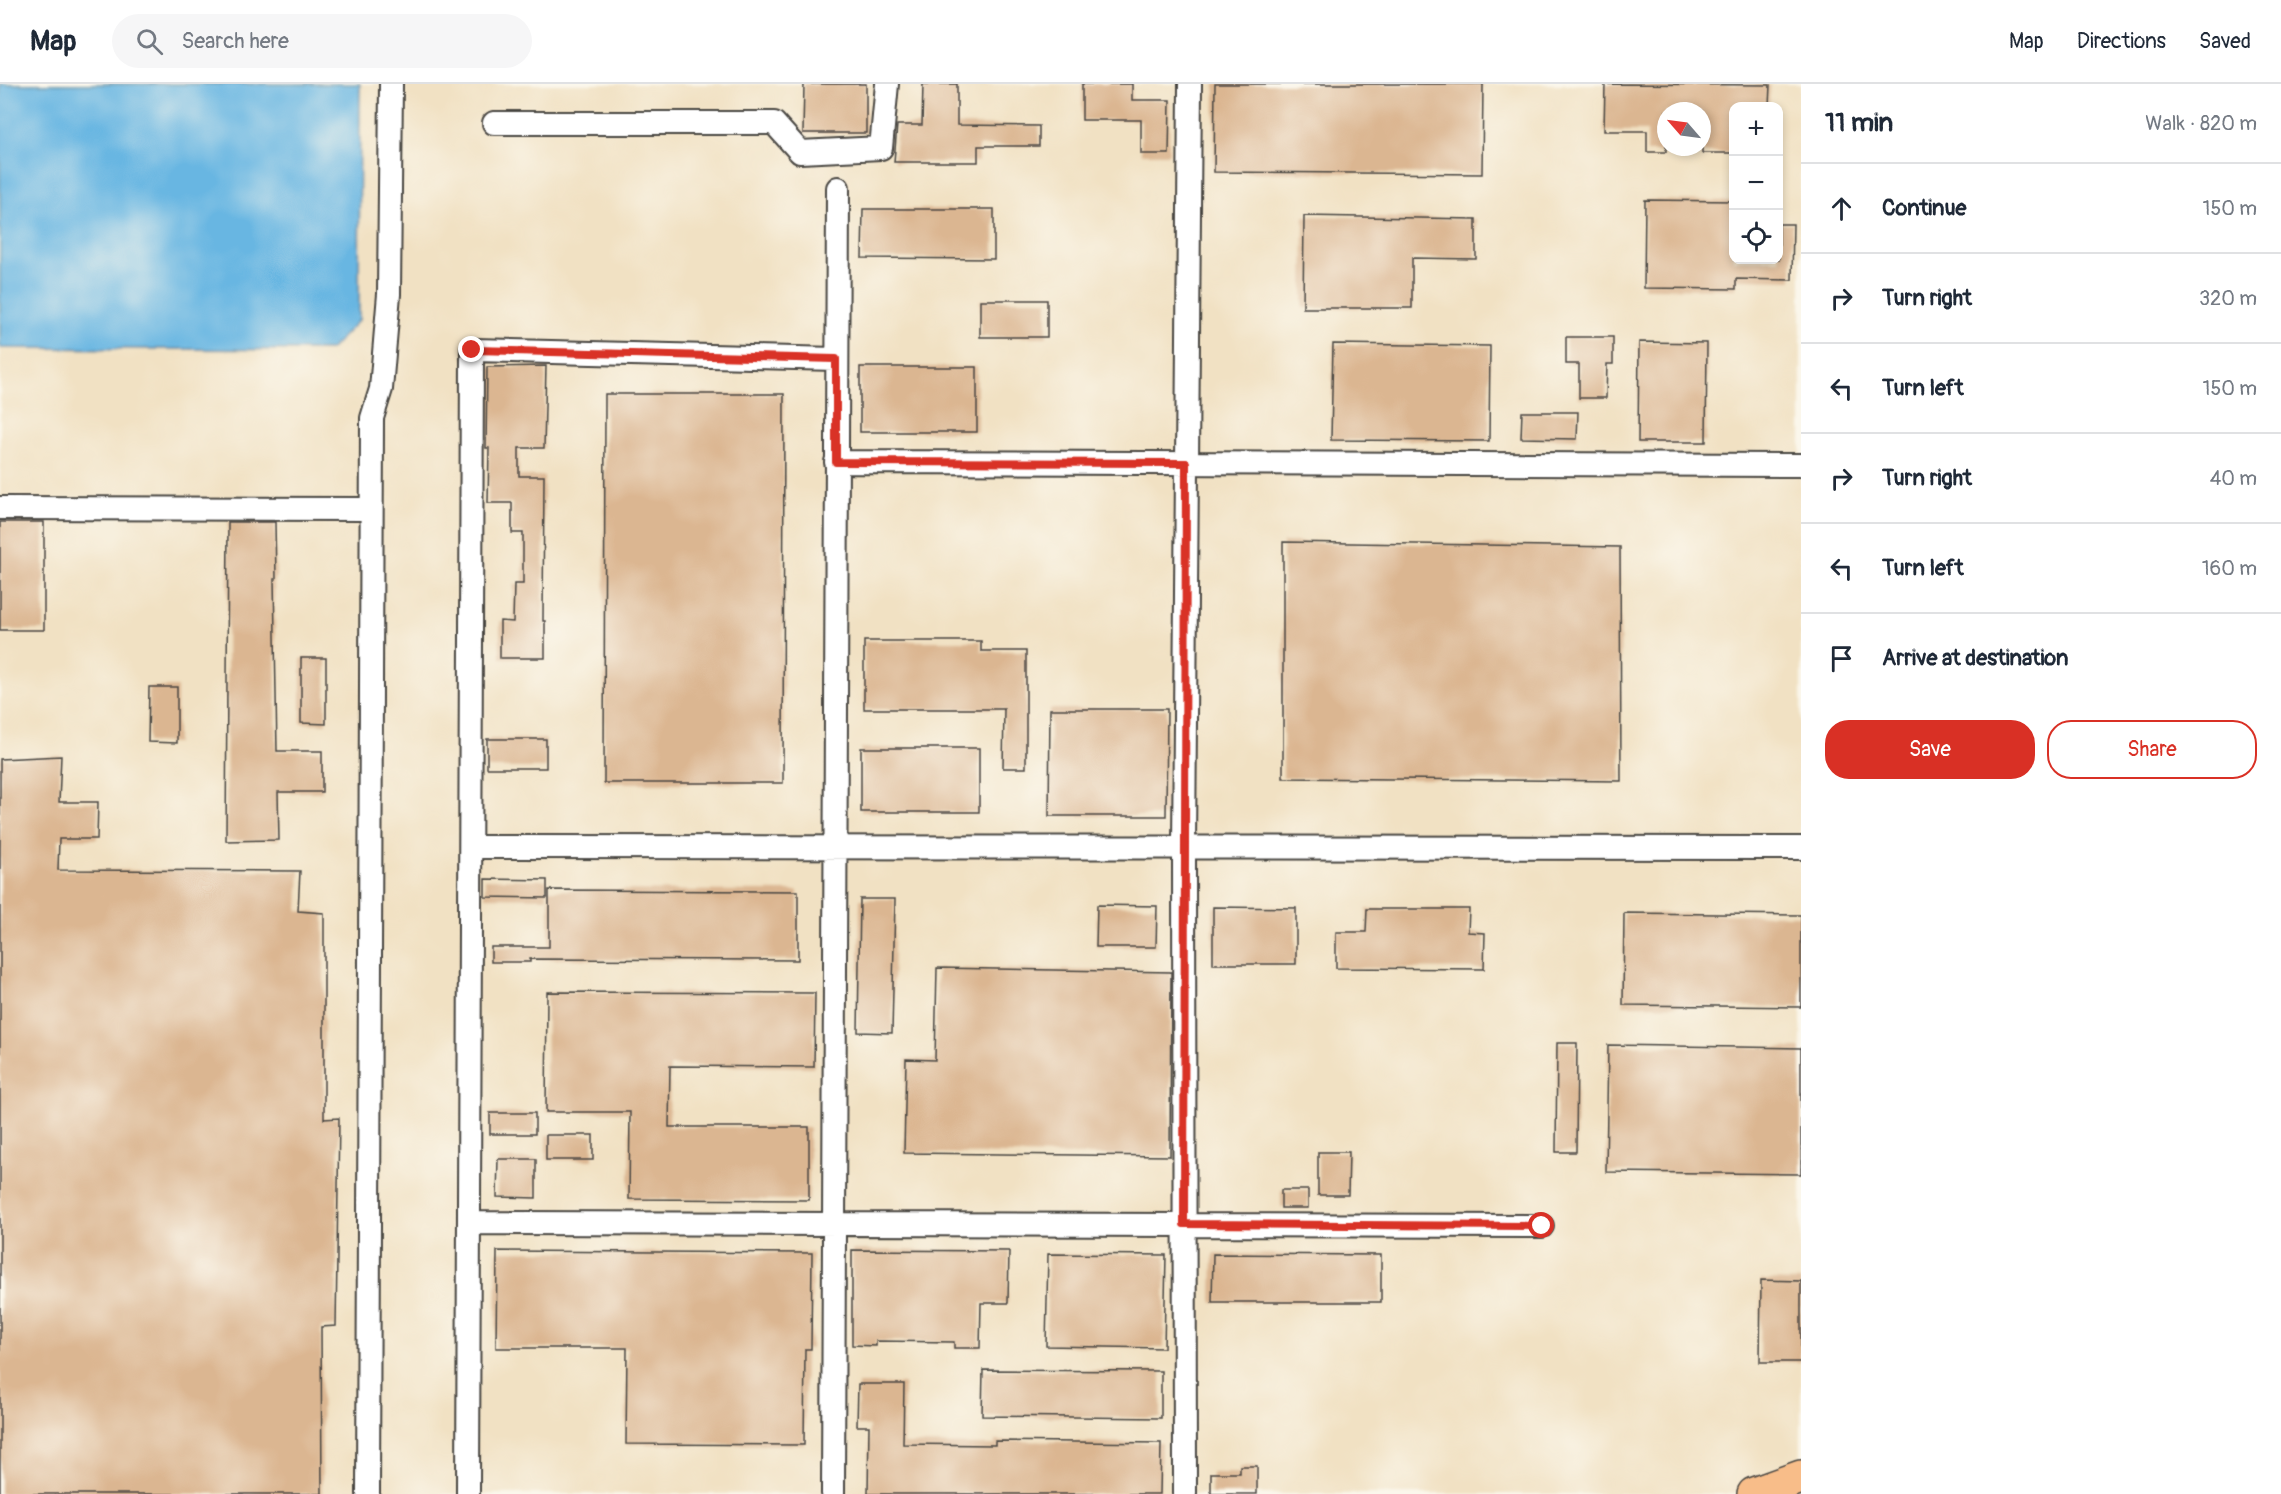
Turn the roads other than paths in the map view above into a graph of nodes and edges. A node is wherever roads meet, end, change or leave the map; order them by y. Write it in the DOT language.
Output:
graph roads {
  1 [pos="391,84"];
  2 [pos="887,84"];
  3 [pos="1190,84"];
  4 [pos="494,123"];
  5 [pos="838,188"];
  6 [pos="836,359"];
  7 [pos="836,462"];
  8 [pos="1186,463"];
  9 [pos="1801,465"];
  10 [pos="0,508"];
  11 [pos="371,509"];
  12 [pos="471,847"];
  13 [pos="835,848"];
  14 [pos="1184,848"];
  15 [pos="1801,848"];
  16 [pos="469,1223"];
  17 [pos="1184,1224"];
  18 [pos="834,1226"];
  19 [pos="1542,1226"];
  20 [pos="1801,1477"];
  21 [pos="368,1494"];
  22 [pos="468,1494"];
  23 [pos="833,1494"];
  24 [pos="1185,1494"];
  25 [pos="1754,1494"];
  1 -- 11 [label="lane"];
  2 -- 4 [label="lane"];
  3 -- 8 [label="lane"];
  5 -- 6 [label="lane"];
  6 -- 7 [label="lane"];
  6 -- 12 [label="lane"];
  7 -- 8 [label="lane"];
  7 -- 13 [label="lane"];
  8 -- 9 [label="lane"];
  8 -- 14 [label="lane"];
  10 -- 11 [label="lane"];
  11 -- 21 [label="lane"];
  12 -- 13 [label="lane"];
  12 -- 16 [label="lane"];
  13 -- 14 [label="lane"];
  13 -- 18 [label="lane"];
  14 -- 15 [label="lane"];
  14 -- 17 [label="lane"];
  16 -- 18 [label="lane"];
  16 -- 22 [label="lane"];
  17 -- 18 [label="lane"];
  17 -- 19 [label="lane"];
  17 -- 24 [label="lane"];
  18 -- 23 [label="lane"];
  20 -- 25 [label="highway"];
}
